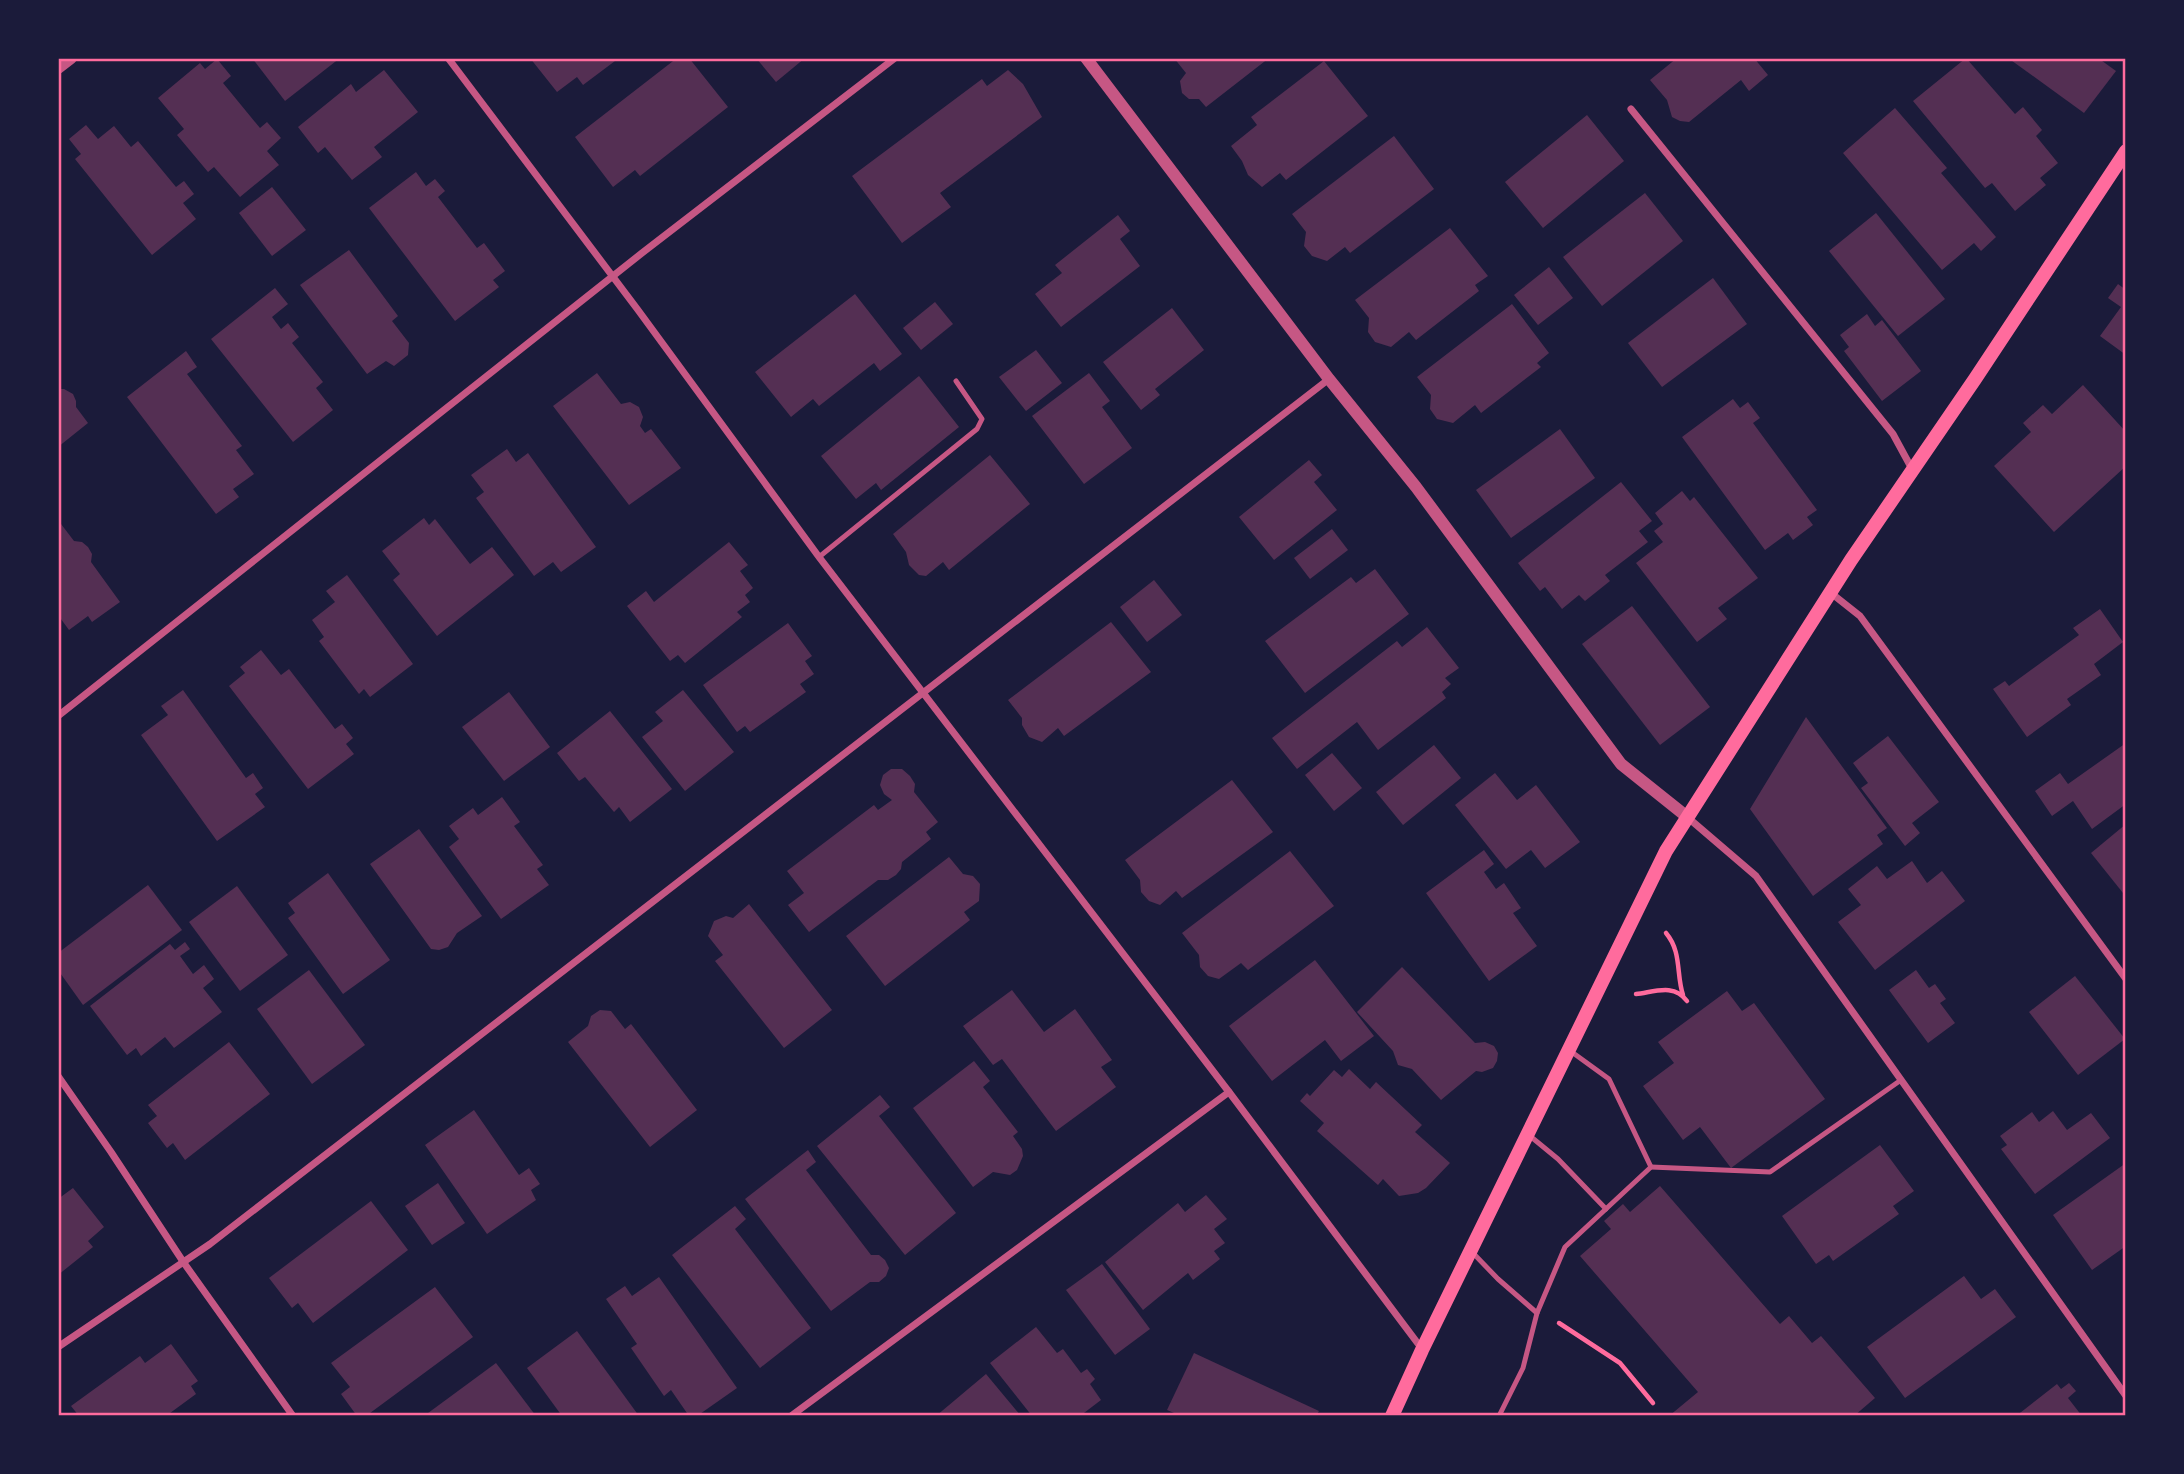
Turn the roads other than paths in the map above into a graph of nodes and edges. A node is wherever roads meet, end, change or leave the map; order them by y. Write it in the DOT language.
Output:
graph roads {
  1 [pos="71,58"];
  2 [pos="448,58"];
  3 [pos="895,58"];
  4 [pos="1086,58"];
  5 [pos="58,68"];
  6 [pos="1631,109"];
  7 [pos="2126,151"];
  8 [pos="613,277"];
  9 [pos="1329,379"];
  10 [pos="956,381"];
  11 [pos="1912,469"];
  12 [pos="819,556"];
  13 [pos="1831,593"];
  14 [pos="922,692"];
  15 [pos="58,716"];
  16 [pos="1686,816"];
  17 [pos="2126,979"];
  18 [pos="1569,1050"];
  19 [pos="58,1076"];
  20 [pos="1900,1080"];
  21 [pos="1229,1092"];
  22 [pos="1528,1134"];
  23 [pos="1651,1167"];
  24 [pos="1606,1209"];
  25 [pos="1472,1252"];
  26 [pos="184,1263"];
  27 [pos="1536,1313"];
  28 [pos="58,1347"];
  29 [pos="1422,1350"];
  30 [pos="2126,1396"];
  31 [pos="293,1416"];
  32 [pos="791,1416"];
  33 [pos="1392,1416"];
  34 [pos="1499,1416"];
  1 -- 5 [label="street"];
  2 -- 8 [label="street"];
  3 -- 8 [label="street"];
  4 -- 9 [label="street"];
  6 -- 11 [label="street"];
  7 -- 11 [label="main road"];
  8 -- 12 [label="street"];
  8 -- 15 [label="street"];
  9 -- 14 [label="street"];
  9 -- 16 [label="street"];
  10 -- 12 [label="lane"];
  11 -- 13 [label="main road"];
  12 -- 14 [label="street"];
  13 -- 16 [label="main road"];
  13 -- 17 [label="street"];
  14 -- 21 [label="street"];
  14 -- 26 [label="street"];
  16 -- 18 [label="main road"];
  16 -- 20 [label="street"];
  18 -- 22 [label="main road"];
  18 -- 23 [label="lane"];
  19 -- 26 [label="street"];
  20 -- 23 [label="lane"];
  20 -- 30 [label="street"];
  21 -- 29 [label="street"];
  21 -- 32 [label="street"];
  22 -- 24 [label="lane"];
  22 -- 25 [label="main road"];
  23 -- 24 [label="lane"];
  24 -- 27 [label="lane"];
  25 -- 27 [label="lane"];
  25 -- 29 [label="main road"];
  26 -- 28 [label="street"];
  26 -- 31 [label="street"];
  27 -- 34 [label="lane"];
  29 -- 33 [label="main road"];
}
